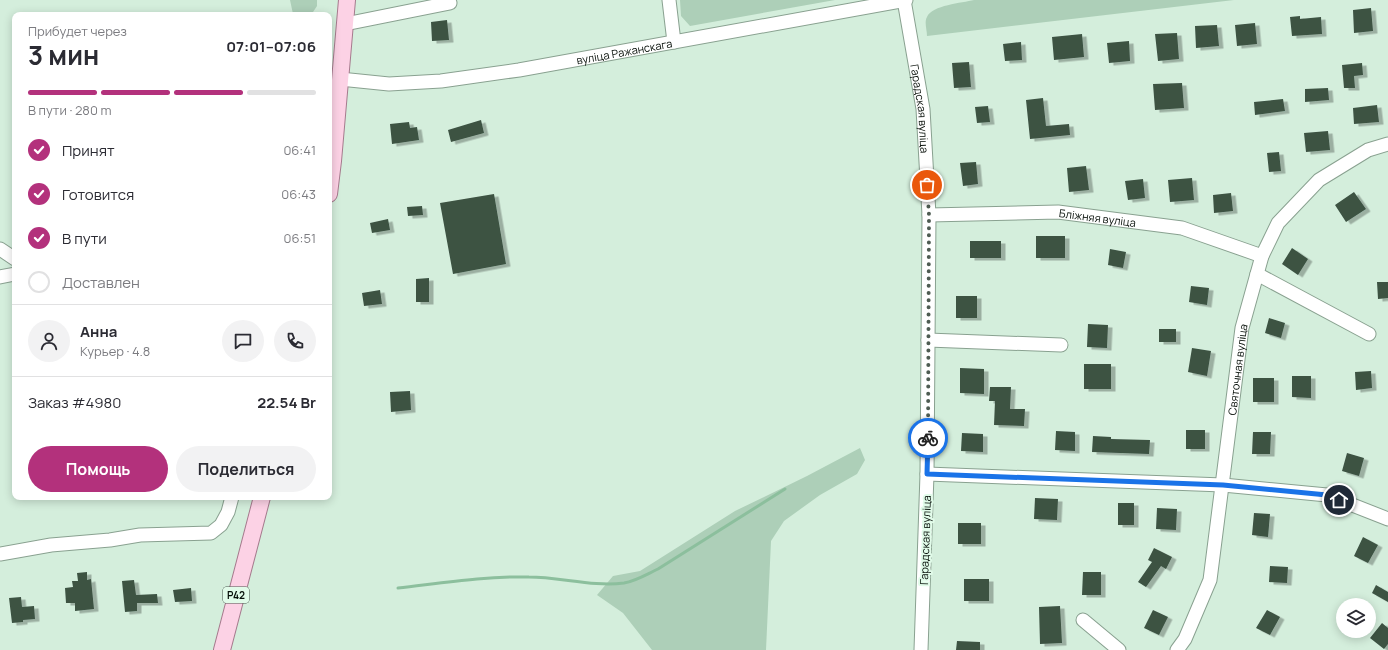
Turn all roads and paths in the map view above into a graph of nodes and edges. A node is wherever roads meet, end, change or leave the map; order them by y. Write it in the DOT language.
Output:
graph roads {
  1 [pos="347,0"];
  2 [pos="669,0"];
  3 [pos="905,0"];
  4 [pos="450,3"];
  5 [pos="345,24"];
  6 [pos="674,42"];
  7 [pos="340,79"];
  8 [pos="1388,144"];
  9 [pos="332,169"];
  10 [pos="929,215"];
  11 [pos="0,249"];
  12 [pos="1262,256"];
  13 [pos="12,257"];
  14 [pos="1257,274"];
  15 [pos="12,275"];
  16 [pos="0,277"];
  17 [pos="1369,334"];
  18 [pos="928,340"];
  19 [pos="1061,345"];
  20 [pos="927,474"];
  21 [pos="1223,485"];
  22 [pos="231,500"];
  23 [pos="261,500"];
  24 [pos="1388,519"];
  25 [pos="0,554"];
  26 [pos="1083,620"];
  27 [pos="222,650"];
  28 [pos="921,650"];
  29 [pos="1118,650"];
  30 [pos="1177,650"];
  1 -- 5 [label="main road"];
  2 -- 6 [label="street"];
  3 -- 6 [label="street, вуліца Ражанскага"];
  3 -- 10 [label="street, Гарадская вуліца"];
  4 -- 5 [label="street"];
  5 -- 7 [label="main road"];
  6 -- 7 [label="street, вуліца Ражанскага"];
  7 -- 9 [label="main road"];
  8 -- 12 [label="street, Святочная вуліца"];
  10 -- 12 [label="street, Бліжняя вуліца"];
  10 -- 18 [label="street, Гарадская вуліца"];
  11 -- 13 [label="street"];
  12 -- 14 [label="street, Святочная вуліца"];
  14 -- 17 [label="street"];
  14 -- 21 [label="street, Святочная вуліца"];
  15 -- 16 [label="street"];
  18 -- 19 [label="street"];
  18 -- 20 [label="street, Гарадская вуліца"];
  20 -- 21 [label="street"];
  20 -- 28 [label="street, Гарадская вуліца"];
  21 -- 24 [label="street"];
  21 -- 30 [label="street, Святочная вуліца"];
  22 -- 25 [label="street"];
  23 -- 27 [label="main road, Р42"];
  26 -- 29 [label="street"];
}
